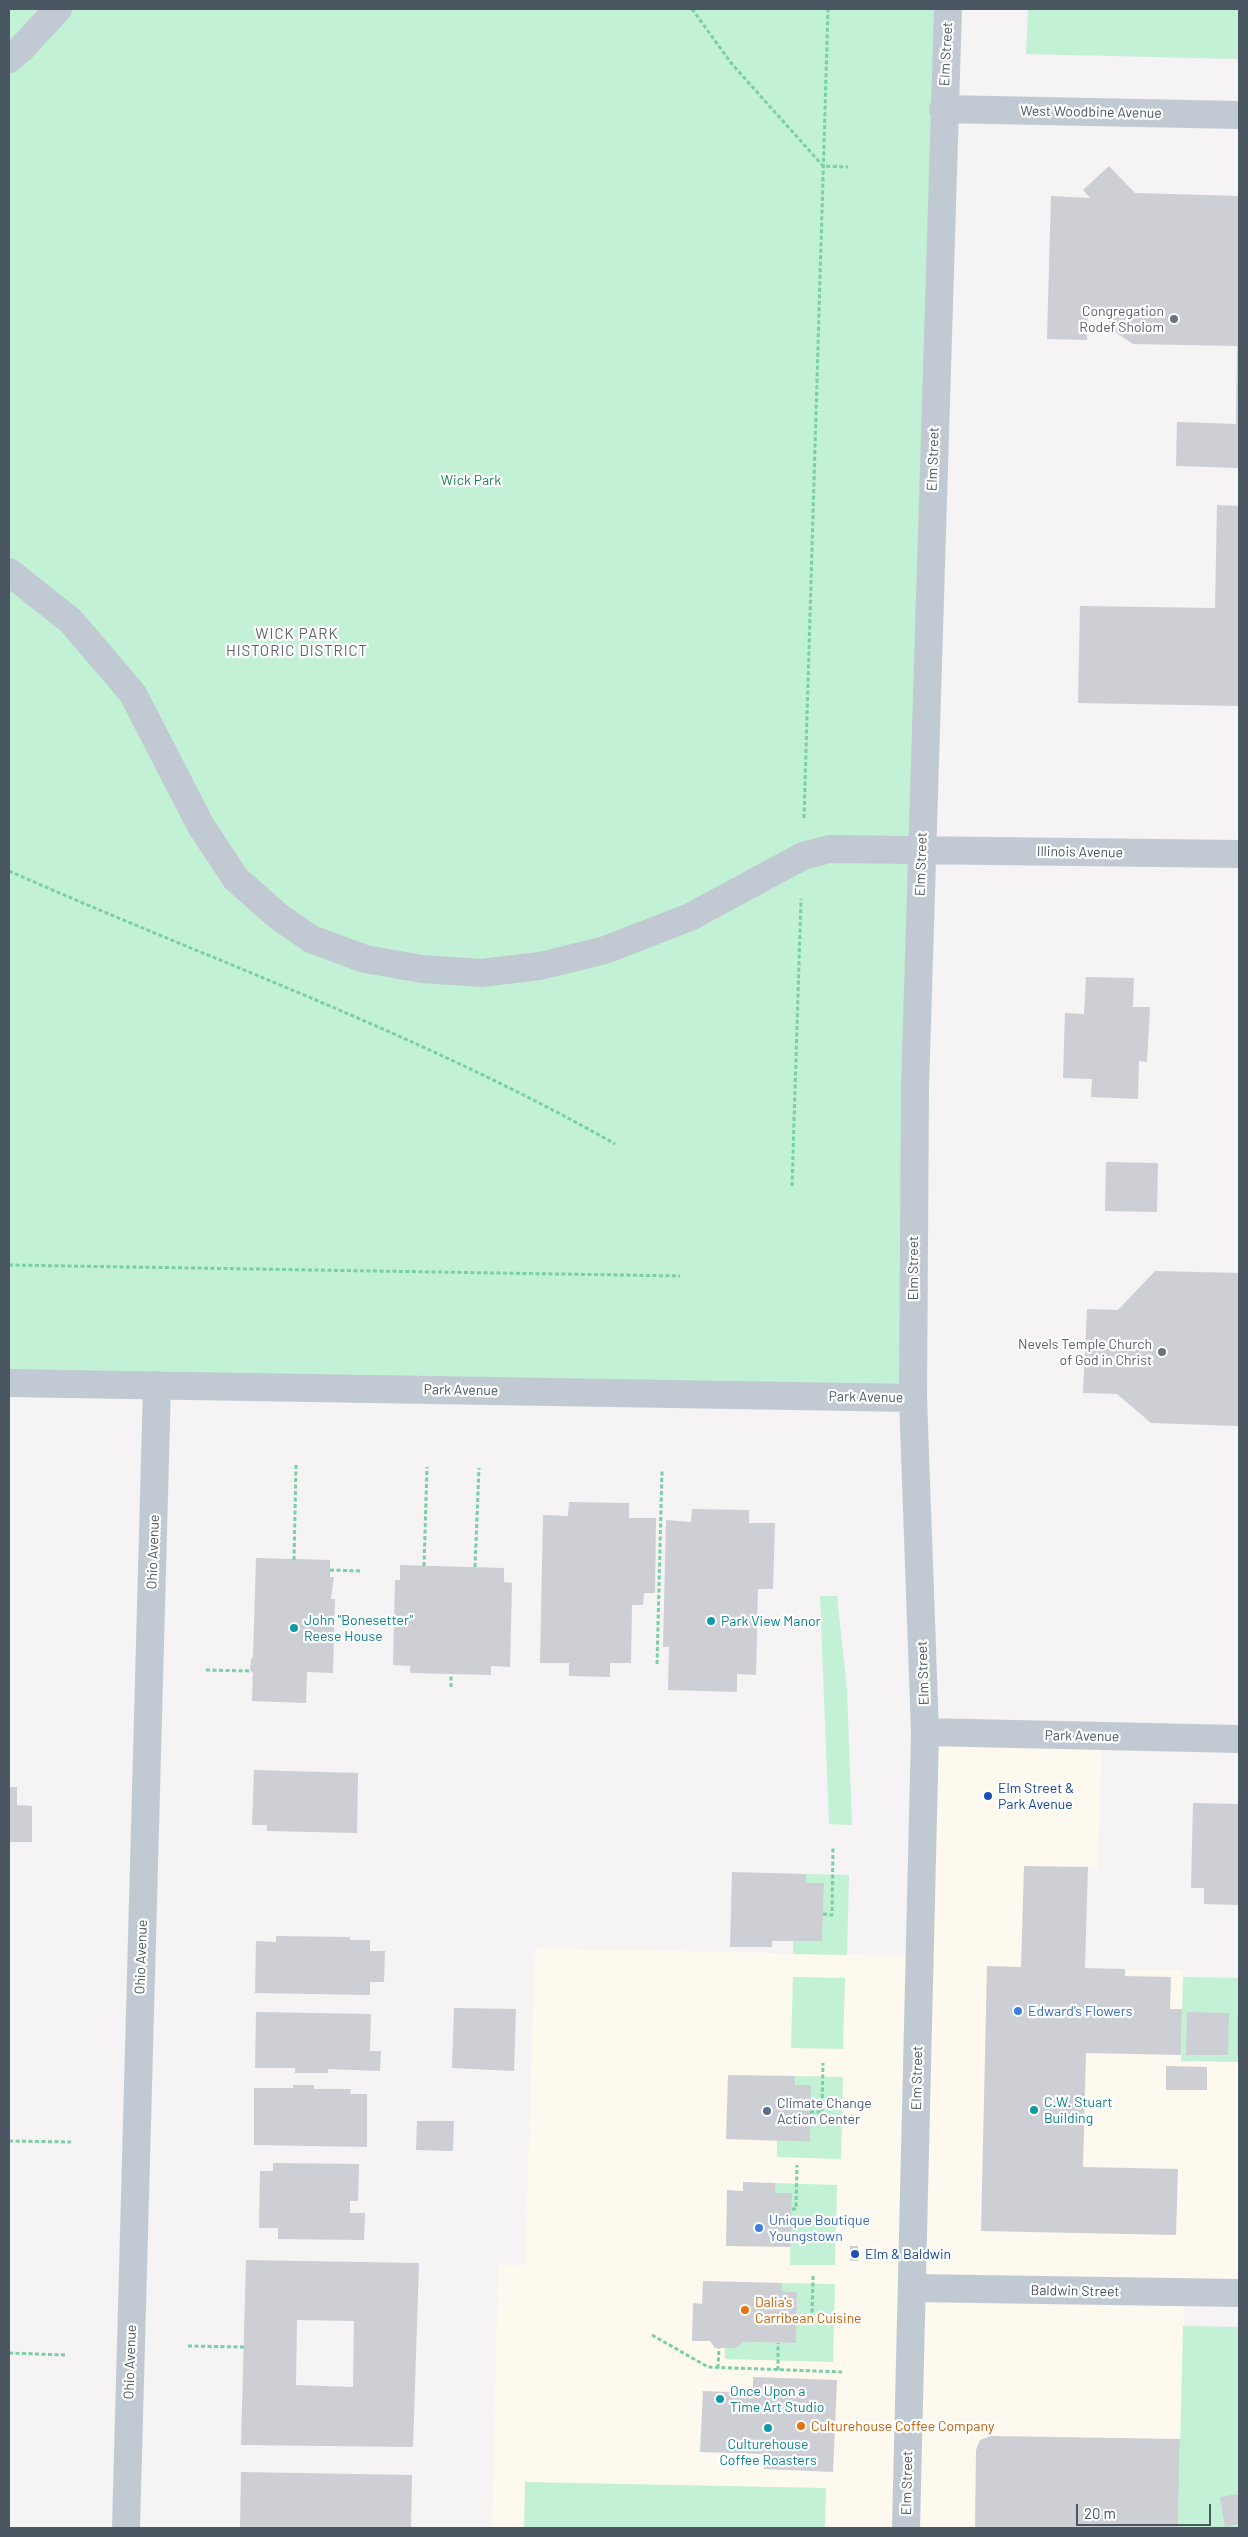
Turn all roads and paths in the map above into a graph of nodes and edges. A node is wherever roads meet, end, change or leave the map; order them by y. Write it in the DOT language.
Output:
graph roads {
  1 [pos="58,9"];
  2 [pos="692,9"];
  3 [pos="828,9"];
  4 [pos="948,9"];
  5 [pos="9,59"];
  6 [pos="944,109"];
  7 [pos="1239,115"];
  8 [pos="823,166"];
  9 [pos="848,167"];
  10 [pos="9,572"];
  11 [pos="922,850"];
  12 [pos="1239,854"];
  13 [pos="803,856"];
  14 [pos="9,871"];
  15 [pos="615,1144"];
  16 [pos="792,1186"];
  17 [pos="9,1266"];
  18 [pos="680,1276"];
  19 [pos="9,1383"];
  20 [pos="157,1385"];
  21 [pos="912,1398"];
  22 [pos="296,1465"];
  23 [pos="427,1467"];
  24 [pos="479,1468"];
  25 [pos="662,1471"];
  26 [pos="294,1560"];
  27 [pos="424,1566"];
  28 [pos="475,1567"];
  29 [pos="330,1570"];
  30 [pos="361,1570"];
  31 [pos="657,1664"];
  32 [pos="206,1670"];
  33 [pos="252,1671"];
  34 [pos="451,1674"];
  35 [pos="451,1686"];
  36 [pos="925,1732"];
  37 [pos="1239,1739"];
  38 [pos="833,1848"];
  39 [pos="823,1914"];
  40 [pos="823,2063"];
  41 [pos="810,2112"];
  42 [pos="9,2141"];
  43 [pos="71,2142"];
  44 [pos="797,2165"];
  45 [pos="792,2209"];
  46 [pos="814,2276"];
  47 [pos="912,2288"];
  48 [pos="1239,2293"];
  49 [pos="797,2316"];
  50 [pos="652,2335"];
  51 [pos="778,2343"];
  52 [pos="188,2346"];
  53 [pos="244,2347"];
  54 [pos="719,2348"];
  55 [pos="9,2353"];
  56 [pos="65,2354"];
  57 [pos="718,2368"];
  58 [pos="778,2370"];
  59 [pos="842,2372"];
  60 [pos="126,2528"];
  61 [pos="906,2528"];
  1 -- 5 [label="street"];
  2 -- 8 [label="path"];
  3 -- 8 [label="path"];
  4 -- 6 [label="street, Elm Street"];
  6 -- 7 [label="street, West Woodbine Avenue"];
  6 -- 11 [label="street, Elm Street"];
  8 -- 9 [label="path"];
  8 -- 13 [label="path"];
  10 -- 13 [label="street, Illinois Avenue"];
  11 -- 12 [label="street, Illinois Avenue"];
  11 -- 13 [label="street, Illinois Avenue"];
  11 -- 21 [label="street, Elm Street"];
  13 -- 16 [label="path"];
  14 -- 15 [label="path"];
  17 -- 18 [label="path"];
  19 -- 20 [label="street, Park Avenue"];
  20 -- 21 [label="street, Park Avenue"];
  20 -- 60 [label="street, Ohio Avenue"];
  21 -- 36 [label="street, Elm Street"];
  22 -- 26 [label="path"];
  23 -- 27 [label="path"];
  24 -- 28 [label="path"];
  25 -- 31 [label="path"];
  29 -- 30 [label="path"];
  32 -- 33 [label="path"];
  34 -- 35 [label="path"];
  36 -- 37 [label="street, Park Avenue"];
  36 -- 47 [label="street, Elm Street"];
  38 -- 39 [label="path"];
  40 -- 41 [label="path"];
  42 -- 43 [label="path"];
  44 -- 45 [label="path"];
  46 -- 49 [label="path"];
  47 -- 48 [label="street, Baldwin Street"];
  47 -- 61 [label="street, Elm Street"];
  50 -- 57 [label="path"];
  51 -- 58 [label="path"];
  52 -- 53 [label="path"];
  54 -- 57 [label="path"];
  55 -- 56 [label="path"];
  57 -- 58 [label="path"];
  58 -- 59 [label="path"];
}
